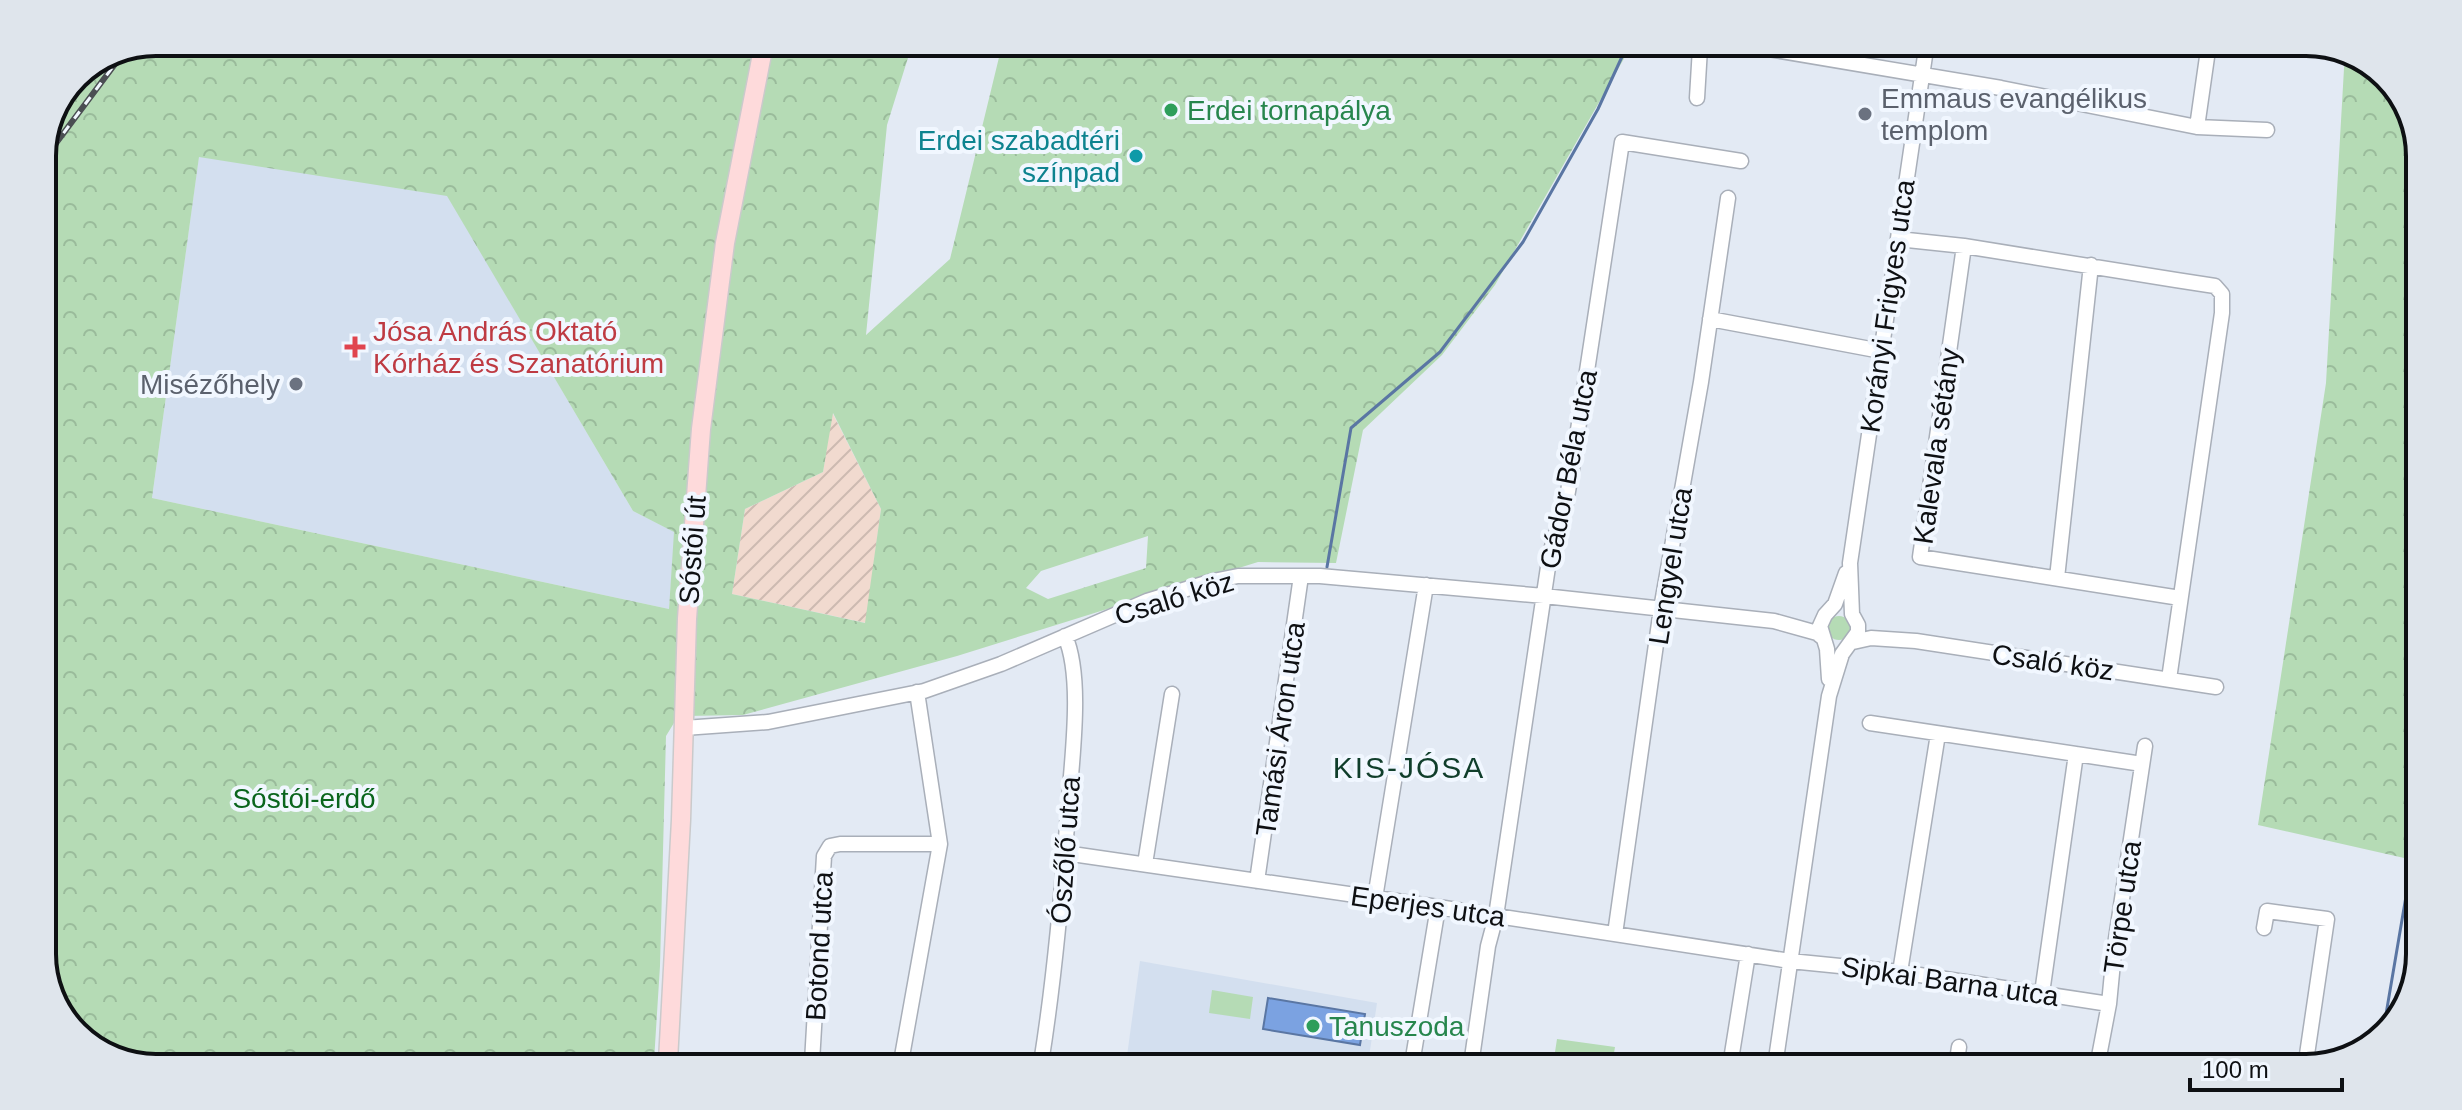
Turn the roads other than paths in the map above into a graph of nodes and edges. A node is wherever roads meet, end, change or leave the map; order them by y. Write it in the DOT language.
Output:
graph roads {
  1 [pos="762,56"];
  2 [pos="1700,56"];
  3 [pos="1810,56"];
  4 [pos="1925,56"];
  5 [pos="2207,56"];
  6 [pos="1922,75"];
  7 [pos="1697,98"];
  8 [pos="2197,127"];
  9 [pos="2267,130"];
  10 [pos="1741,161"];
  11 [pos="1728,198"];
  12 [pos="1898,239"];
  13 [pos="1964,246"];
  14 [pos="2091,265"];
  15 [pos="1710,319"];
  16 [pos="1881,351"];
  17 [pos="1850,563"];
  18 [pos="1301,576"];
  19 [pos="2057,578"];
  20 [pos="1426,585"];
  21 [pos="1544,596"];
  22 [pos="2180,598"];
  23 [pos="1661,609"];
  24 [pos="1827,613"];
  25 [pos="1855,619"];
  26 [pos="1774,621"];
  27 [pos="1065,636"];
  28 [pos="1824,640"];
  29 [pos="1889,640"];
  30 [pos="1850,644"];
  31 [pos="2169,679"];
  32 [pos="2216,687"];
  33 [pos="917,692"];
  34 [pos="1172,694"];
  35 [pos="1829,696"];
  36 [pos="1870,723"];
  37 [pos="684,728"];
  38 [pos="1938,734"];
  39 [pos="2145,746"];
  40 [pos="2076,754"];
  41 [pos="2142,764"];
  42 [pos="940,844"];
  43 [pos="1065,853"];
  44 [pos="1145,864"];
  45 [pos="1257,881"];
  46 [pos="1375,898"];
  47 [pos="1438,907"];
  48 [pos="1496,916"];
  49 [pos="2264,928"];
  50 [pos="1615,934"];
  51 [pos="1748,954"];
  52 [pos="1790,961"];
  53 [pos="1900,972"];
  54 [pos="2042,993"];
  55 [pos="2109,1004"];
  56 [pos="1959,1047"];
  57 [pos="668,1054"];
  58 [pos="812,1054"];
  59 [pos="902,1054"];
  60 [pos="1042,1054"];
  61 [pos="1414,1054"];
  62 [pos="1473,1054"];
  63 [pos="1732,1054"];
  64 [pos="1777,1054"];
  65 [pos="1958,1054"];
  66 [pos="2103,1054"];
  67 [pos="2307,1054"];
  1 -- 37 [label="main road, Sóstói út"];
  2 -- 7 [label="street"];
  3 -- 6 [label="street"];
  4 -- 6 [label="street, Korányi Frigyes utca"];
  5 -- 8 [label="street"];
  6 -- 8 [label="street"];
  6 -- 12 [label="street, Korányi Frigyes utca"];
  8 -- 9 [label="street"];
  10 -- 21 [label="street, Gádor Béla utca"];
  11 -- 15 [label="street, Lengyel utca"];
  12 -- 13 [label="street"];
  12 -- 16 [label="street, Korányi Frigyes utca"];
  13 -- 14 [label="street"];
  13 -- 19 [label="street, Kalevala sétány"];
  14 -- 19 [label="street"];
  14 -- 22 [label="street"];
  15 -- 16 [label="street"];
  15 -- 23 [label="street, Lengyel utca"];
  16 -- 17 [label="street, Korányi Frigyes utca"];
  17 -- 24 [label="street, Korányi Frigyes utca"];
  17 -- 25 [label="street, Korányi Frigyes utca"];
  18 -- 20 [label="street, Csaló köz"];
  18 -- 27 [label="street, Csaló köz"];
  18 -- 45 [label="street, Tamási Áron utca"];
  19 -- 22 [label="street, Kalevala sétány"];
  20 -- 21 [label="street, Csaló köz"];
  20 -- 46 [label="street"];
  21 -- 23 [label="street, Csaló köz"];
  21 -- 48 [label="street, Gádor Béla utca"];
  22 -- 31 [label="street"];
  23 -- 26 [label="street, Csaló köz"];
  23 -- 50 [label="street, Lengyel utca"];
  24 -- 25 [label="street"];
  24 -- 26 [label="street, Csaló köz"];
  24 -- 28 [label="street, Korányi Frigyes utca"];
  25 -- 29 [label="street, Csaló köz"];
  25 -- 30 [label="street, Korányi Frigyes utca"];
  26 -- 28 [label="street, Csaló köz"];
  27 -- 33 [label="street, Csaló köz"];
  27 -- 43 [label="street, Ószőlő utca"];
  28 -- 30 [label="street"];
  28 -- 35 [label="street, Korányi Frigyes utca"];
  29 -- 30 [label="street, Csaló köz"];
  29 -- 31 [label="street, Csaló köz"];
  30 -- 35 [label="street, Korányi Frigyes utca"];
  31 -- 32 [label="street, Csaló köz"];
  33 -- 37 [label="street, Csaló köz"];
  33 -- 42 [label="street"];
  34 -- 44 [label="street"];
  35 -- 52 [label="street, Korányi Frigyes utca"];
  36 -- 38 [label="street"];
  37 -- 57 [label="main road, Sóstói út"];
  38 -- 40 [label="street"];
  38 -- 53 [label="street"];
  39 -- 41 [label="street, Törpe utca"];
  40 -- 41 [label="street"];
  40 -- 54 [label="street"];
  41 -- 55 [label="street, Törpe utca"];
  42 -- 58 [label="street, Botond utca"];
  42 -- 59 [label="street"];
  43 -- 44 [label="street, Eperjes utca"];
  43 -- 60 [label="street, Ószőlő utca"];
  44 -- 45 [label="street, Eperjes utca"];
  45 -- 46 [label="street, Eperjes utca"];
  46 -- 47 [label="street, Eperjes utca"];
  47 -- 48 [label="street, Eperjes utca"];
  47 -- 61 [label="street"];
  48 -- 50 [label="street, Eperjes utca"];
  48 -- 62 [label="street, Gádor Béla utca"];
  49 -- 67 [label="street"];
  50 -- 51 [label="street, Eperjes utca"];
  51 -- 52 [label="street, Eperjes utca"];
  51 -- 63 [label="street"];
  52 -- 53 [label="street, Sipkai Barna utca"];
  52 -- 64 [label="street, Korányi Frigyes utca"];
  53 -- 54 [label="street, Sipkai Barna utca"];
  54 -- 55 [label="street, Sipkai Barna utca"];
  55 -- 66 [label="street, Törpe utca"];
  56 -- 65 [label="street"];
}
